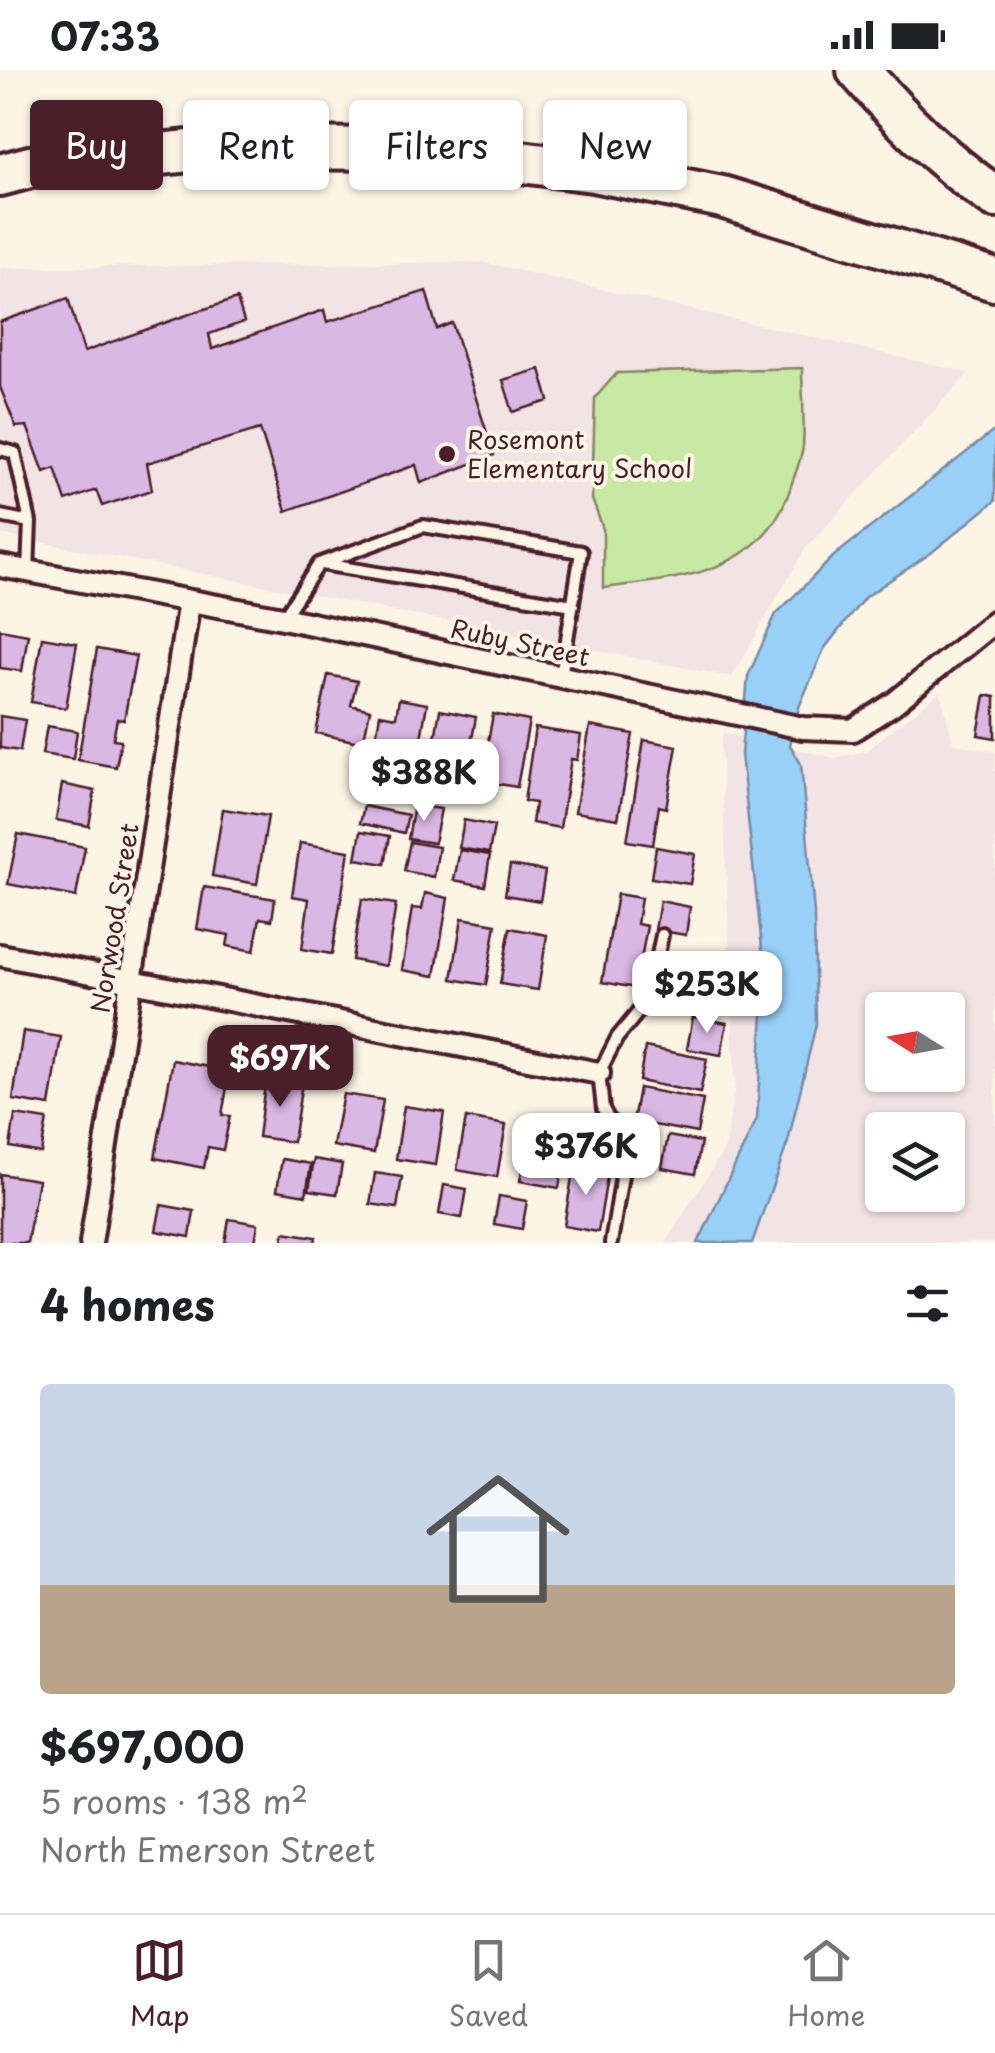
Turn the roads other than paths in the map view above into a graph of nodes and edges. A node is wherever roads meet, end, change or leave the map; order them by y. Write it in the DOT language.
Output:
graph roads {
  1 [pos="858,70"];
  2 [pos="0,174"];
  3 [pos="995,197"];
  4 [pos="995,280"];
  5 [pos="0,450"];
  6 [pos="0,516"];
  7 [pos="30,522"];
  8 [pos="319,564"];
  9 [pos="0,566"];
  10 [pos="28,571"];
  11 [pos="189,601"];
  12 [pos="573,605"];
  13 [pos="283,618"];
  14 [pos="995,621"];
  15 [pos="562,677"];
  16 [pos="662,935"];
  17 [pos="0,955"];
  18 [pos="131,981"];
  19 [pos="599,1073"];
  20 [pos="91,1243"];
  21 [pos="611,1243"];
  1 -- 3 [label="highway"];
  2 -- 4 [label="highway"];
  5 -- 7 [label="lane"];
  6 -- 7 [label="lane"];
  7 -- 10 [label="lane"];
  8 -- 12 [label="lane"];
  8 -- 12 [label="lane"];
  8 -- 13 [label="lane"];
  9 -- 10 [label="street, Ruby Street"];
  10 -- 11 [label="street, Ruby Street"];
  11 -- 13 [label="street, Ruby Street"];
  11 -- 18 [label="street, Norwood Street"];
  12 -- 15 [label="lane"];
  13 -- 15 [label="street, Ruby Street"];
  14 -- 15 [label="street, Ruby Street"];
  16 -- 19 [label="lane"];
  17 -- 18 [label="street"];
  18 -- 19 [label="street"];
  18 -- 20 [label="street, Norwood Street"];
  19 -- 21 [label="lane"];
}
